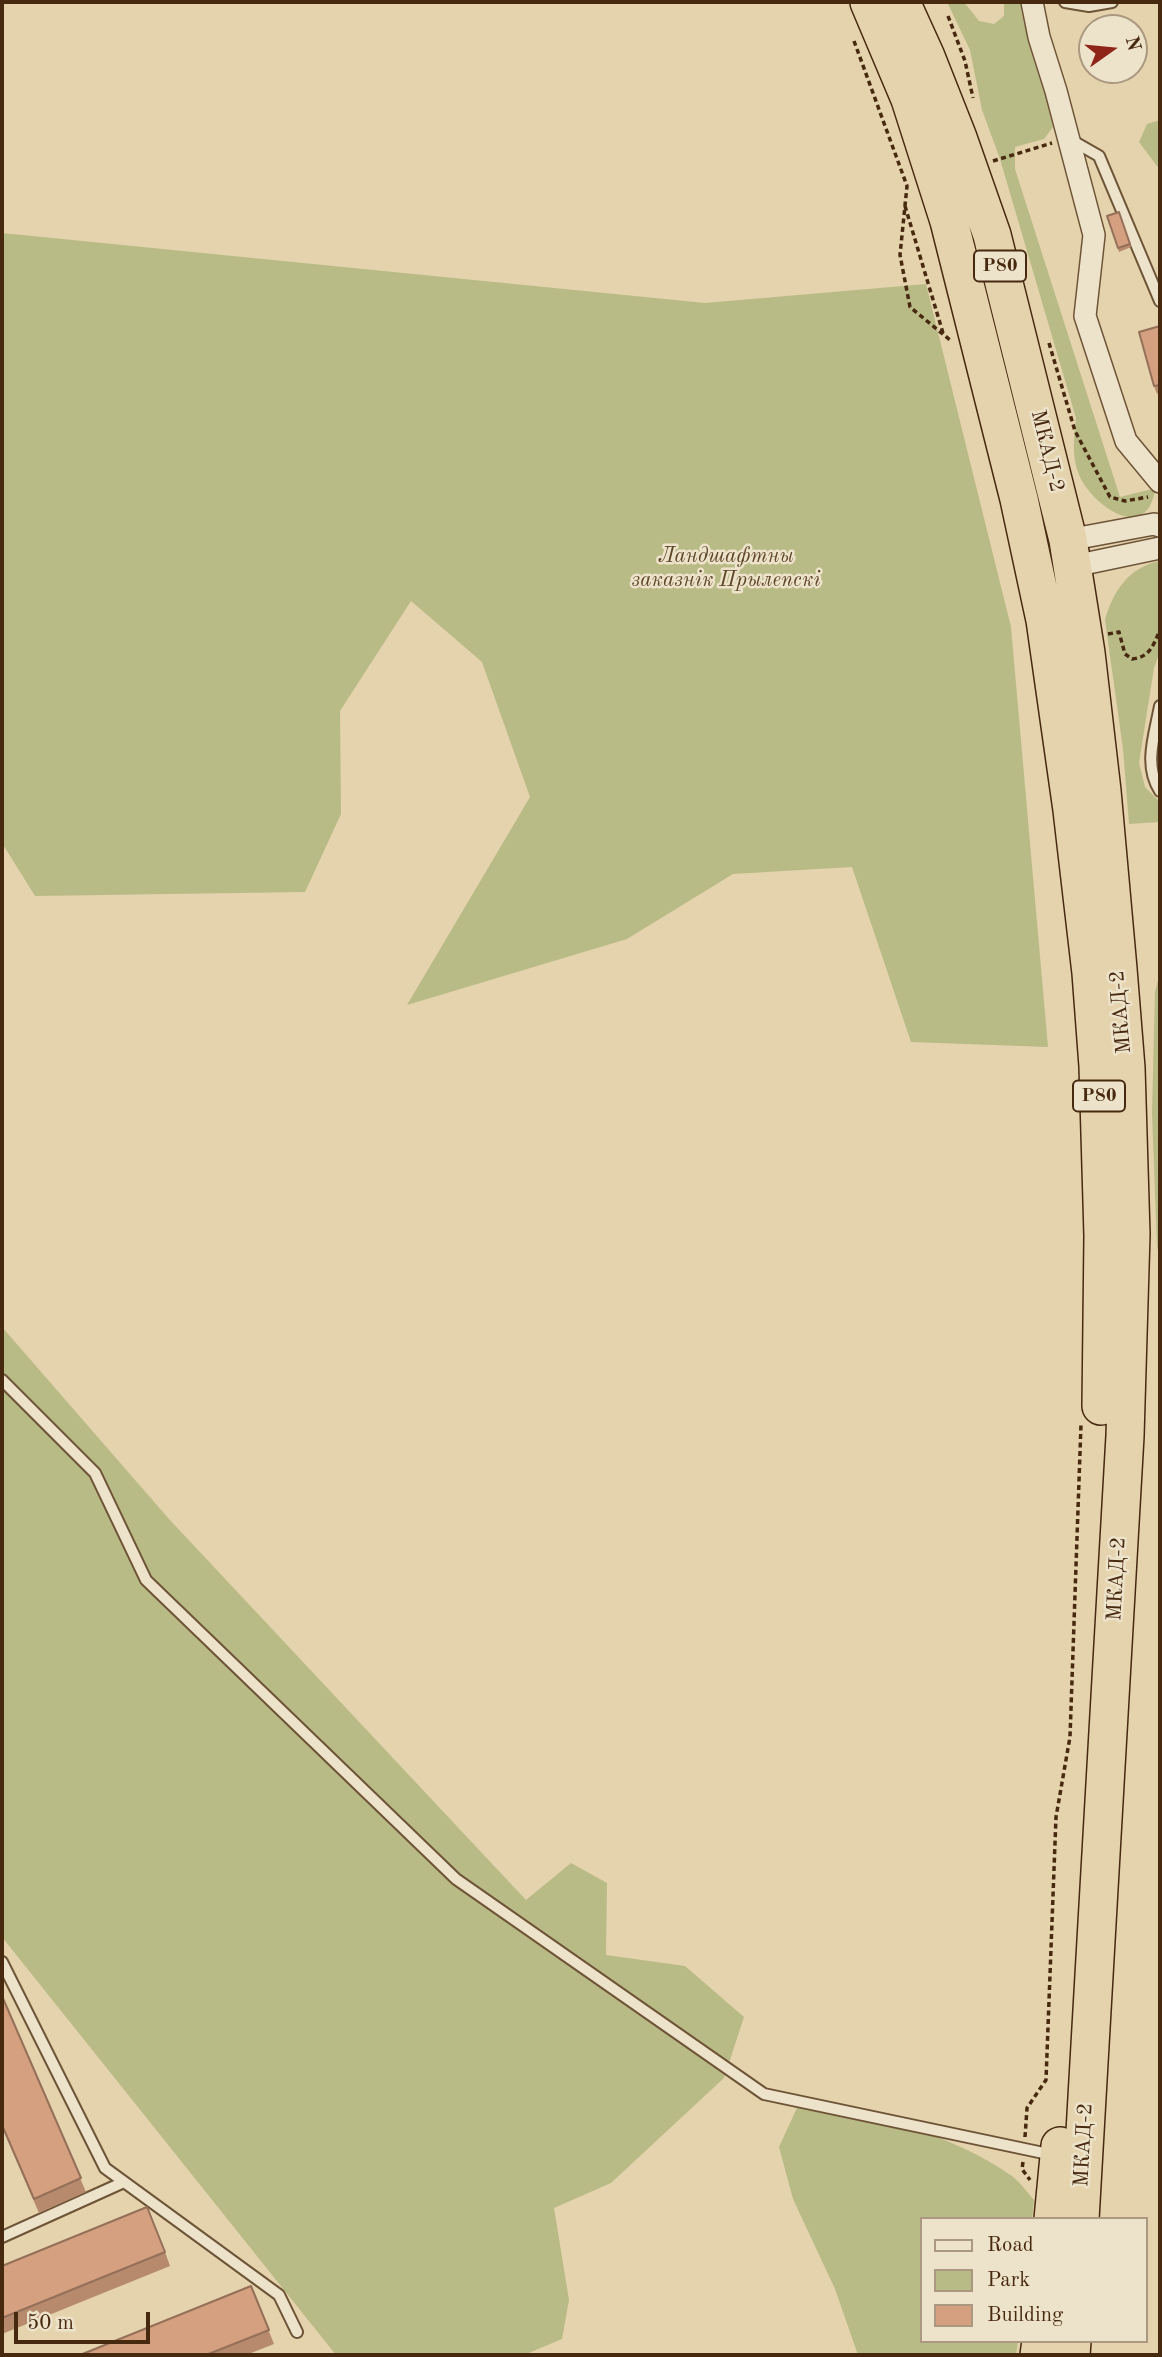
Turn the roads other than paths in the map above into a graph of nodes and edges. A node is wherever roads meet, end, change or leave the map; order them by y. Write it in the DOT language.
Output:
graph roads {
  1 [pos="869,2"];
  2 [pos="901,2"];
  3 [pos="1032,2"];
  4 [pos="1065,2"];
  5 [pos="1112,2"];
  6 [pos="1068,138"];
  7 [pos="1160,301"];
  8 [pos="1154,489"];
  9 [pos="1023,516"];
  10 [pos="1160,526"];
  11 [pos="1160,548"];
  12 [pos="1065,553"];
  13 [pos="1040,599"];
  14 [pos="1160,706"];
  15 [pos="1160,791"];
  16 [pos="2,1380"];
  17 [pos="2,1962"];
  18 [pos="1059,2157"];
  19 [pos="124,2182"];
  20 [pos="1053,2217"];
  21 [pos="1080,2217"];
  22 [pos="2,2237"];
  23 [pos="297,2332"];
  1 -- 9 [label="highway, Р80"];
  2 -- 12 [label="highway, МКАД-2 / Р80"];
  3 -- 6 [label="street"];
  4 -- 5 [label="lane"];
  6 -- 7 [label="lane"];
  6 -- 8 [label="street"];
  9 -- 12 [label="highway"];
  9 -- 13 [label="highway, Р80"];
  10 -- 12 [label="street"];
  11 -- 12 [label="street"];
  12 -- 13 [label="highway"];
  12 -- 21 [label="highway, МКАД-2 / Р80"];
  13 -- 18 [label="highway, Р80"];
  14 -- 15 [label="lane"];
  16 -- 18 [label="lane"];
  17 -- 19 [label="lane"];
  18 -- 20 [label="highway, Р80"];
  19 -- 22 [label="lane"];
  19 -- 23 [label="lane"];
}
